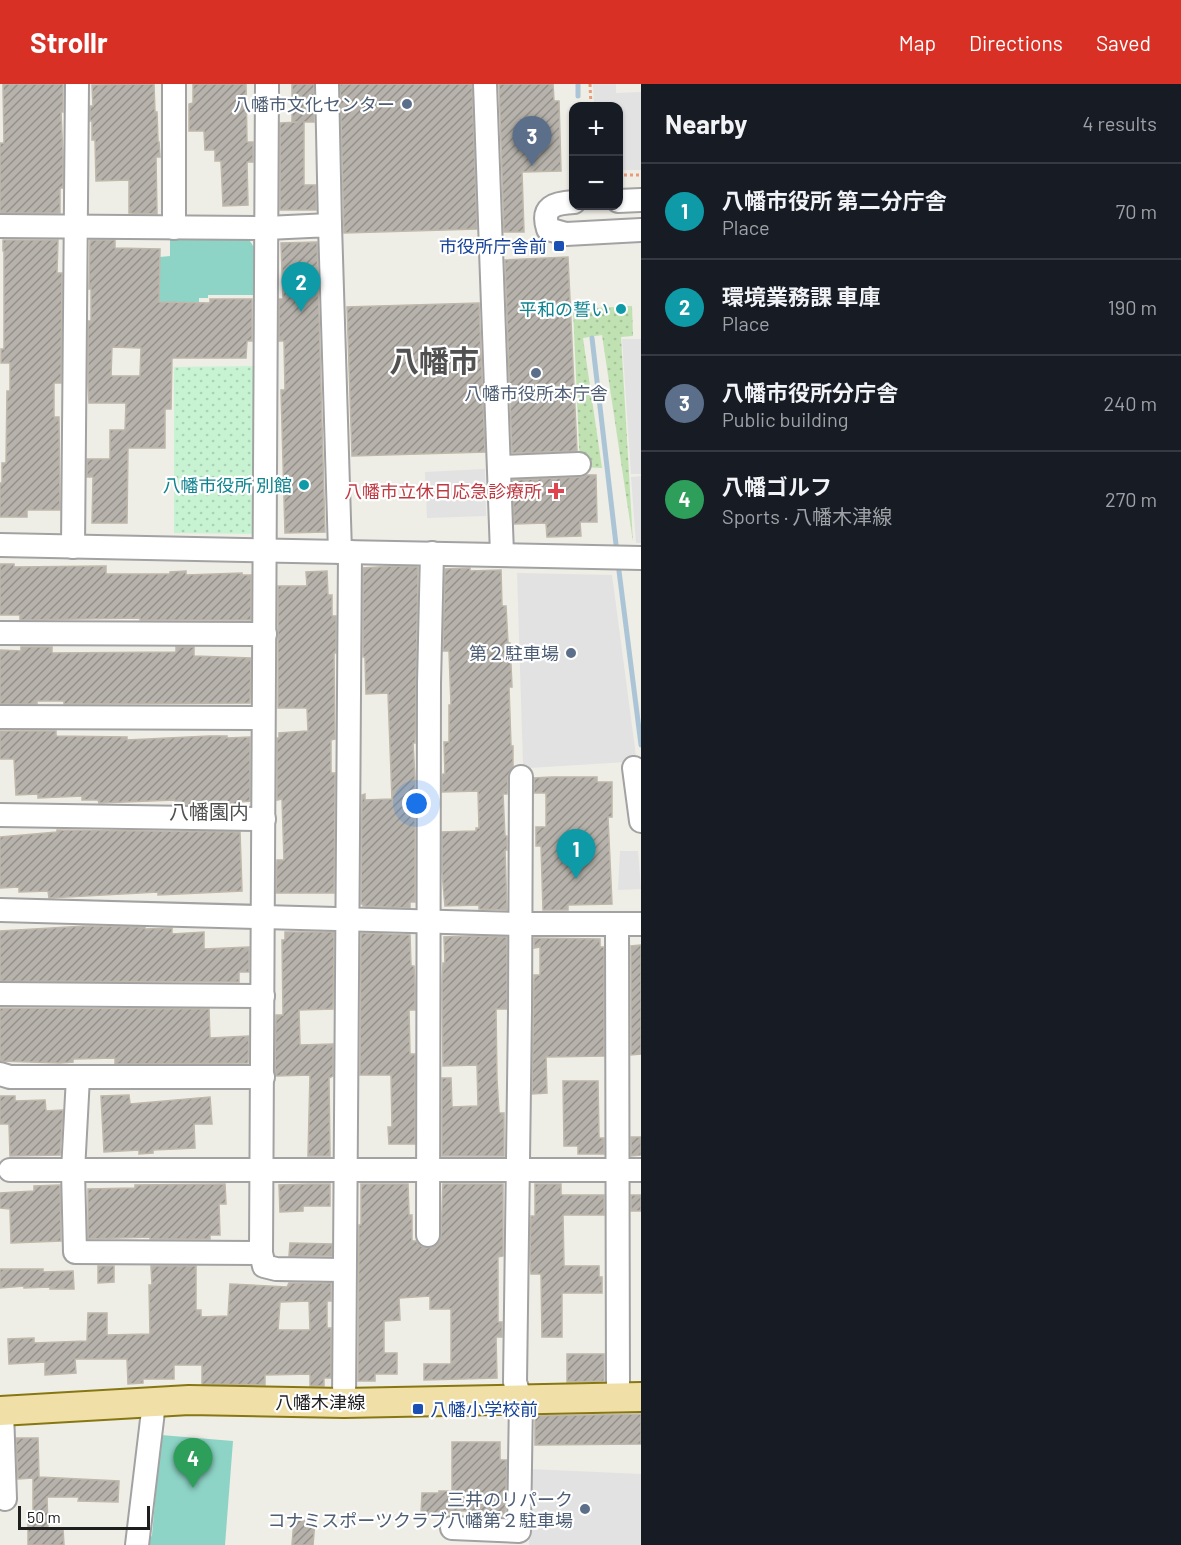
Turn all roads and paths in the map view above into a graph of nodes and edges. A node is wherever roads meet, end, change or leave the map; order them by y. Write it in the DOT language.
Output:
graph roads {
  1 [pos="77,84"];
  2 [pos="174,84"];
  3 [pos="267,84"];
  4 [pos="327,84"];
  5 [pos="485,84"];
  6 [pos="590,84"];
  7 [pos="591,102"];
  8 [pos="641,175"];
  9 [pos="623,176"];
  10 [pos="641,200"];
  11 [pos="623,201"];
  12 [pos="569,203"];
  13 [pos="330,225"];
  14 [pos="0,226"];
  15 [pos="75,227"];
  16 [pos="174,228"];
  17 [pos="267,228"];
  18 [pos="641,230"];
  19 [pos="579,464"];
  20 [pos="500,467"];
  21 [pos="0,545"];
  22 [pos="73,547"];
  23 [pos="266,550"];
  24 [pos="345,552"];
  25 [pos="432,553"];
  26 [pos="502,554"];
  27 [pos="639,558"];
  28 [pos="0,633"];
  29 [pos="265,634"];
  30 [pos="0,717"];
  31 [pos="264,718"];
  32 [pos="634,768"];
  33 [pos="521,777"];
  34 [pos="0,815"];
  35 [pos="264,819"];
  36 [pos="641,821"];
  37 [pos="0,910"];
  38 [pos="264,917"];
  39 [pos="346,919"];
  40 [pos="428,921"];
  41 [pos="521,924"];
  42 [pos="641,924"];
  43 [pos="616,925"];
  44 [pos="0,994"];
  45 [pos="263,996"];
  46 [pos="0,1074"];
  47 [pos="78,1077"];
  48 [pos="263,1077"];
  49 [pos="10,1170"];
  50 [pos="517,1170"];
  51 [pos="617,1170"];
  52 [pos="641,1170"];
  53 [pos="73,1171"];
  54 [pos="261,1171"];
  55 [pos="346,1171"];
  56 [pos="428,1172"];
  57 [pos="428,1235"];
  58 [pos="261,1253"];
  59 [pos="344,1270"];
  60 [pos="629,1397"];
  61 [pos="521,1400"];
  62 [pos="154,1403"];
  63 [pos="344,1403"];
  64 [pos="1,1411"];
  65 [pos="1,1466"];
  66 [pos="5,1499"];
  67 [pos="452,1528"];
  68 [pos="137,1545"];
  1 -- 15 [label="street"];
  2 -- 16 [label="street"];
  3 -- 17 [label="street"];
  4 -- 13 [label="street"];
  5 -- 20 [label="street"];
  6 -- 7 [label="path"];
  8 -- 9 [label="path"];
  10 -- 11 [label="street"];
  12 -- 18 [label="street"];
  13 -- 17 [label="street"];
  13 -- 24 [label="street"];
  14 -- 15 [label="street"];
  15 -- 16 [label="street"];
  15 -- 22 [label="street"];
  16 -- 17 [label="street"];
  17 -- 23 [label="street"];
  19 -- 20 [label="street"];
  20 -- 26 [label="street"];
  21 -- 22 [label="street"];
  22 -- 23 [label="street"];
  23 -- 24 [label="street"];
  23 -- 29 [label="street"];
  24 -- 25 [label="street"];
  24 -- 39 [label="street"];
  25 -- 26 [label="street"];
  25 -- 40 [label="street"];
  26 -- 27 [label="street"];
  28 -- 29 [label="street"];
  29 -- 31 [label="street"];
  30 -- 31 [label="street"];
  31 -- 35 [label="street"];
  32 -- 36 [label="street"];
  33 -- 41 [label="street"];
  34 -- 35 [label="street"];
  35 -- 38 [label="street"];
  37 -- 38 [label="street"];
  38 -- 39 [label="street"];
  38 -- 45 [label="street"];
  39 -- 40 [label="street"];
  39 -- 55 [label="street"];
  40 -- 41 [label="street"];
  40 -- 56 [label="street"];
  41 -- 43 [label="street"];
  41 -- 50 [label="street"];
  42 -- 43 [label="street"];
  43 -- 51 [label="street"];
  44 -- 45 [label="street"];
  45 -- 48 [label="street"];
  46 -- 47 [label="street"];
  47 -- 48 [label="street"];
  47 -- 53 [label="street"];
  48 -- 54 [label="street"];
  49 -- 53 [label="street"];
  50 -- 51 [label="street"];
  50 -- 56 [label="street"];
  50 -- 61 [label="street"];
  51 -- 52 [label="street"];
  51 -- 60 [label="street"];
  53 -- 54 [label="street"];
  53 -- 58 [label="street"];
  54 -- 55 [label="street"];
  54 -- 58 [label="street"];
  55 -- 56 [label="street"];
  55 -- 59 [label="street"];
  56 -- 57 [label="street"];
  58 -- 59 [label="street"];
  59 -- 63 [label="street"];
  60 -- 61 [label="main road, 八幡木津線"];
  61 -- 63 [label="main road, 八幡木津線"];
  61 -- 67 [label="street"];
  62 -- 63 [label="main road, 八幡木津線"];
  62 -- 64 [label="main road, 八幡木津線"];
  62 -- 68 [label="street"];
  64 -- 65 [label="street"];
  65 -- 66 [label="street"];
}
